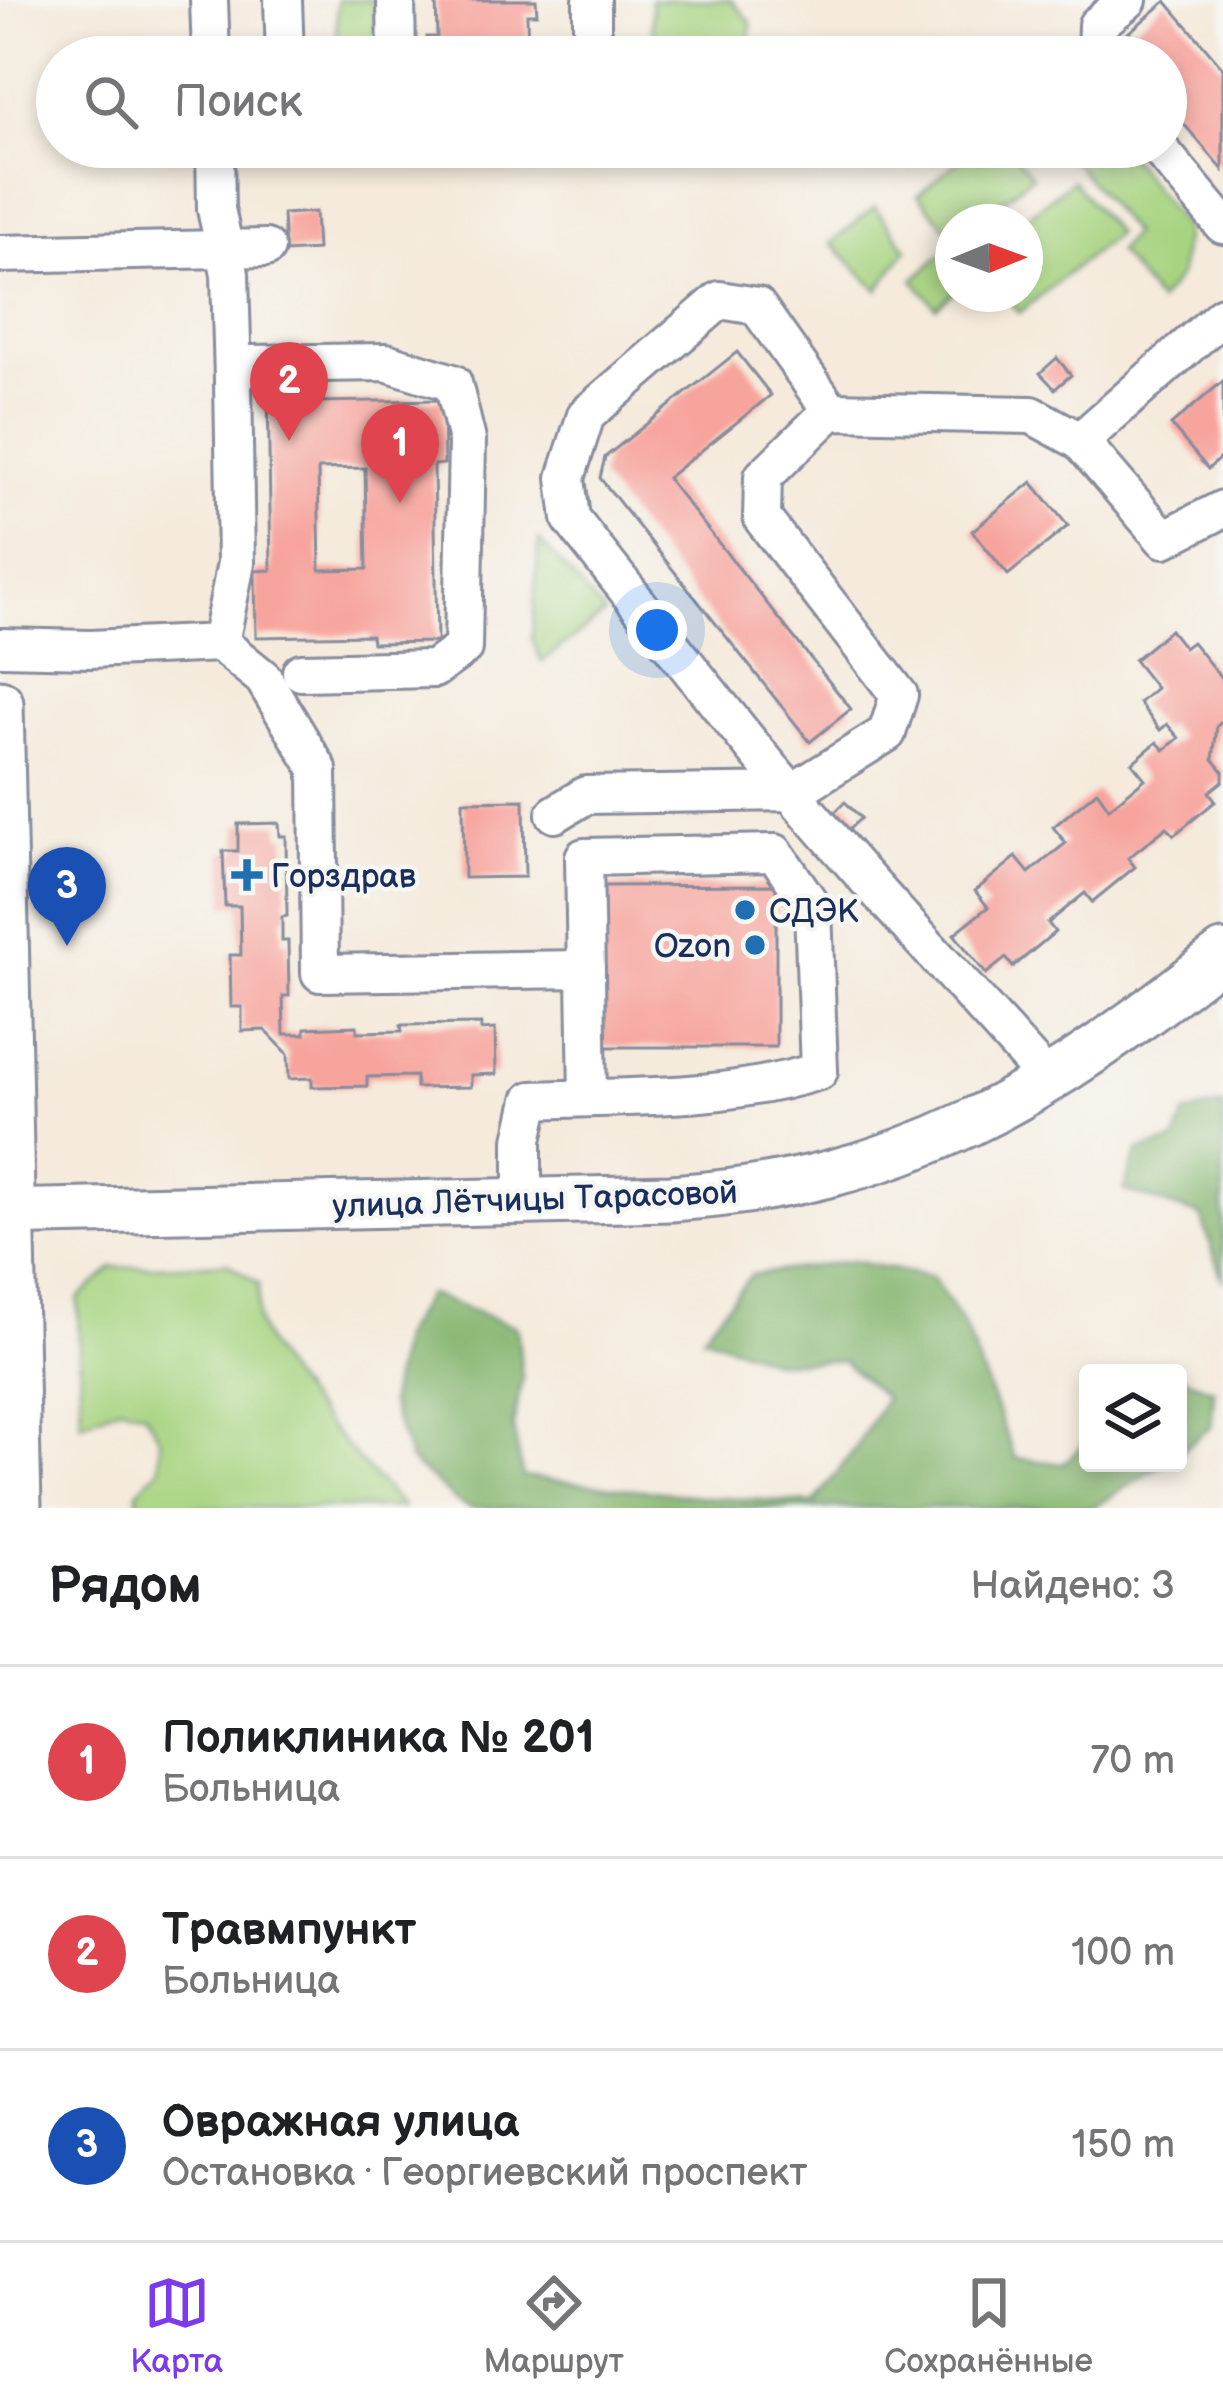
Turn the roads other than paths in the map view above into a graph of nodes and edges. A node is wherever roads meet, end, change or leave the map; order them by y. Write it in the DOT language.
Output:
graph roads {
  1 [pos="209,0"];
  2 [pos="284,0"];
  3 [pos="396,0"];
  4 [pos="592,0"];
  5 [pos="1128,0"];
  6 [pos="211,36"];
  7 [pos="285,36"];
  8 [pos="397,36"];
  9 [pos="592,36"];
  10 [pos="1097,36"];
  11 [pos="215,168"];
  12 [pos="1176,168"];
  13 [pos="1223,225"];
  14 [pos="266,248"];
  15 [pos="225,249"];
  16 [pos="0,254"];
  17 [pos="1223,315"];
  18 [pos="233,380"];
  19 [pos="831,411"];
  20 [pos="1080,441"];
  21 [pos="1223,508"];
  22 [pos="220,643"];
  23 [pos="0,647"];
  24 [pos="302,672"];
  25 [pos="0,703"];
  26 [pos="794,792"];
  27 [pos="555,814"];
  28 [pos="1223,954"];
  29 [pos="586,969"];
  30 [pos="1049,1081"];
  31 [pos="588,1097"];
  32 [pos="523,1201"];
  33 [pos="6,1212"];
  34 [pos="18,1508"];
  1 -- 6 [label="lane"];
  2 -- 7 [label="lane"];
  3 -- 8 [label="lane"];
  4 -- 9 [label="lane"];
  5 -- 10 [label="lane"];
  11 -- 15 [label="lane"];
  12 -- 13 [label="lane"];
  14 -- 15 [label="lane"];
  15 -- 16 [label="lane"];
  15 -- 18 [label="lane"];
  17 -- 20 [label="lane"];
  18 -- 22 [label="lane"];
  18 -- 24 [label="lane"];
  19 -- 20 [label="lane"];
  19 -- 26 [label="lane"];
  19 -- 26 [label="lane"];
  20 -- 21 [label="lane"];
  22 -- 23 [label="lane"];
  22 -- 29 [label="lane"];
  25 -- 33 [label="main road"];
  26 -- 27 [label="lane"];
  26 -- 30 [label="lane"];
  28 -- 30 [label="main road, улица Лётчицы Тарасовой"];
  29 -- 31 [label="lane"];
  29 -- 31 [label="lane"];
  30 -- 32 [label="main road, улица Лётчицы Тарасовой"];
  31 -- 32 [label="lane"];
  32 -- 33 [label="main road, улица Лётчицы Тарасовой"];
  33 -- 34 [label="main road"];
}
